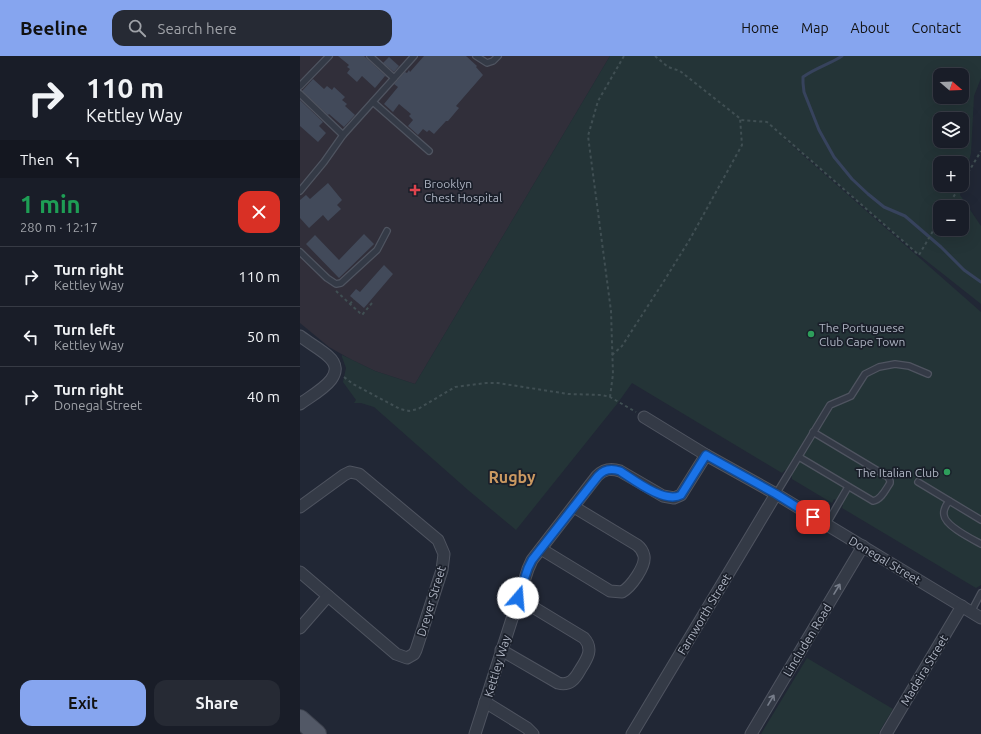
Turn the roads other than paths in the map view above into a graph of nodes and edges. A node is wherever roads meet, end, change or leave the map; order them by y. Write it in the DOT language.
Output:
graph roads {
  1 [pos="329,56"];
  2 [pos="370,56"];
  3 [pos="414,56"];
  4 [pos="476,56"];
  5 [pos="498,56"];
  6 [pos="394,78"];
  7 [pos="300,86"];
  8 [pos="300,94"];
  9 [pos="372,102"];
  10 [pos="343,135"];
  11 [pos="429,151"];
  12 [pos="300,191"];
  13 [pos="387,231"];
  14 [pos="300,252"];
  15 [pos="300,336"];
  16 [pos="928,374"];
  17 [pos="300,404"];
  18 [pos="644,417"];
  19 [pos="813,432"];
  20 [pos="706,455"];
  21 [pos="799,457"];
  22 [pos="918,482"];
  23 [pos="848,487"];
  24 [pos="776,494"];
  25 [pos="949,501"];
  26 [pos="300,507"];
  27 [pos="574,507"];
  28 [pos="981,520"];
  29 [pos="826,525"];
  30 [pos="981,544"];
  31 [pos="863,546"];
  32 [pos="541,549"];
  33 [pos="300,572"];
  34 [pos="981,593"];
  35 [pos="328,596"];
  36 [pos="518,598"];
  37 [pos="966,609"];
  38 [pos="981,618"];
  39 [pos="300,628"];
  40 [pos="501,650"];
  41 [pos="485,702"];
  42 [pos="300,719"];
  43 [pos="317,734"];
  44 [pos="475,734"];
  45 [pos="533,734"];
  46 [pos="632,734"];
  47 [pos="751,734"];
  48 [pos="886,734"];
  1 -- 7 [label="lane"];
  2 -- 6 [label="lane"];
  3 -- 6 [label="lane"];
  4 -- 5 [label="lane"];
  6 -- 9 [label="lane"];
  8 -- 10 [label="lane"];
  9 -- 10 [label="lane"];
  9 -- 11 [label="lane"];
  10 -- 12 [label="lane"];
  13 -- 14 [label="lane"];
  15 -- 17 [label="street"];
  16 -- 19 [label="lane"];
  18 -- 20 [label="street, Donegal Street"];
  19 -- 21 [label="lane"];
  19 -- 23 [label="lane"];
  20 -- 24 [label="street, Donegal Street"];
  20 -- 27 [label="street, Kettley Way"];
  21 -- 23 [label="lane"];
  21 -- 24 [label="lane"];
  22 -- 25 [label="lane"];
  23 -- 29 [label="lane"];
  24 -- 29 [label="street, Donegal Street"];
  24 -- 46 [label="street, Farnworth Street"];
  25 -- 28 [label="lane"];
  25 -- 30 [label="lane"];
  26 -- 35 [label="street, Dreyer Street"];
  27 -- 32 [label="street, Kettley Way"];
  27 -- 32 [label="street"];
  29 -- 31 [label="street, Donegal Street"];
  31 -- 37 [label="street, Donegal Street"];
  47 -- 31 [label="street, Lincluden Road, one-way"];
  32 -- 36 [label="street, Kettley Way"];
  33 -- 35 [label="street, Dreyer Street"];
  34 -- 37 [label="lane"];
  35 -- 39 [label="street"];
  36 -- 40 [label="street, Kettley Way"];
  36 -- 40 [label="street"];
  37 -- 38 [label="street, Donegal Street"];
  37 -- 48 [label="street, Madeira Street"];
  40 -- 41 [label="street, Kettley Way"];
  41 -- 44 [label="street, Kettley Way"];
  41 -- 45 [label="street"];
  42 -- 43 [label="main road"];
}
